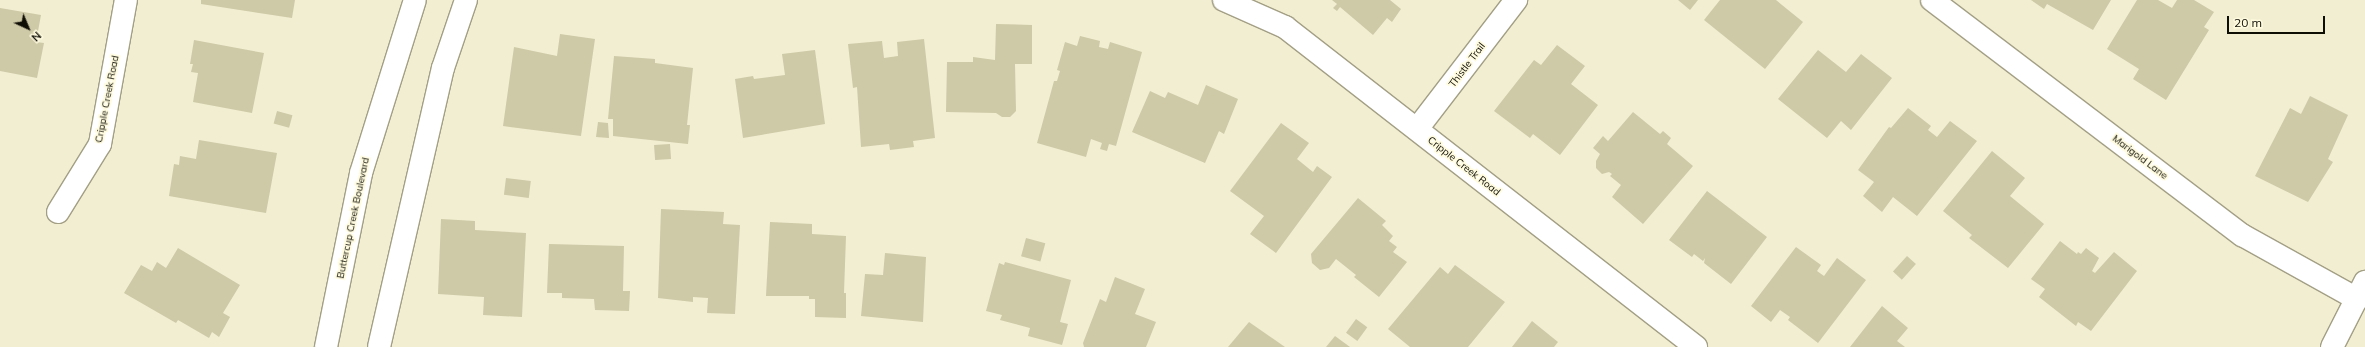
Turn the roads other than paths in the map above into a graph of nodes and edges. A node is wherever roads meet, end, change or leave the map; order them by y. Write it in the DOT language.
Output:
graph roads {
  1 [pos="126,0"];
  2 [pos="415,0"];
  3 [pos="466,0"];
  4 [pos="1224,0"];
  5 [pos="1516,0"];
  6 [pos="1932,0"];
  7 [pos="1417,129"];
  8 [pos="58,212"];
  9 [pos="2361,290"];
  10 [pos="326,347"];
  11 [pos="379,347"];
  12 [pos="1696,347"];
  13 [pos="2332,347"];
  1 -- 8 [label="street, Cripple Creek Road"];
  2 -- 10 [label="street, Buttercup Creek Boulevard"];
  3 -- 11 [label="street"];
  4 -- 7 [label="street, Cripple Creek Road"];
  5 -- 7 [label="street, Thistle Trail"];
  6 -- 9 [label="street, Marigold Lane"];
  7 -- 12 [label="street, Cripple Creek Road"];
  9 -- 13 [label="street"];
}
